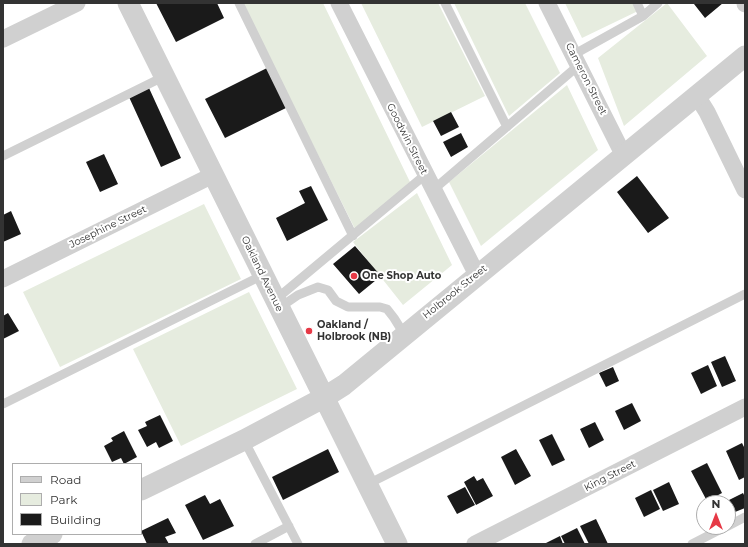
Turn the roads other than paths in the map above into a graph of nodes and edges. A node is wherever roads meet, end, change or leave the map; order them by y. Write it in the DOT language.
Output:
graph roads {
  1 [pos="77,3"];
  2 [pos="128,3"];
  3 [pos="239,3"];
  4 [pos="339,3"];
  5 [pos="445,3"];
  6 [pos="547,3"];
  7 [pos="637,3"];
  8 [pos="658,3"];
  9 [pos="643,16"];
  10 [pos="3,39"];
  11 [pos="745,56"];
  12 [pos="576,60"];
  13 [pos="165,76"];
  14 [pos="697,96"];
  15 [pos="507,127"];
  16 [pos="3,156"];
  17 [pos="624,156"];
  18 [pos="213,175"];
  19 [pos="429,182"];
  20 [pos="743,182"];
  21 [pos="353,236"];
  22 [pos="263,275"];
  23 [pos="476,275"];
  24 [pos="3,279"];
  25 [pos="745,294"];
  26 [pos="277,304"];
  27 [pos="404,334"];
  28 [pos="325,397"];
  29 [pos="3,404"];
  30 [pos="745,407"];
  31 [pos="244,440"];
  32 [pos="368,484"];
  33 [pos="142,490"];
  34 [pos="745,517"];
  35 [pos="736,522"];
  36 [pos="289,526"];
  37 [pos="50,535"];
  38 [pos="709,535"];
  39 [pos="32,544"];
  40 [pos="255,544"];
  41 [pos="298,544"];
  42 [pos="397,544"];
  43 [pos="475,544"];
  44 [pos="692,544"];
  1 -- 10 [label="street"];
  2 -- 13 [label="street, Oakland Avenue"];
  3 -- 21 [label="lane"];
  4 -- 19 [label="street, Goodwin Street"];
  5 -- 15 [label="lane"];
  6 -- 12 [label="street, Cameron Street"];
  7 -- 9 [label="lane"];
  8 -- 9 [label="lane"];
  9 -- 12 [label="lane"];
  11 -- 14 [label="street, Holbrook Street"];
  12 -- 15 [label="lane"];
  12 -- 17 [label="street, Cameron Street"];
  13 -- 16 [label="lane"];
  13 -- 18 [label="street, Oakland Avenue"];
  14 -- 17 [label="street, Holbrook Street"];
  14 -- 20 [label="street"];
  15 -- 19 [label="lane"];
  17 -- 23 [label="street, Holbrook Street"];
  18 -- 22 [label="street, Oakland Avenue"];
  18 -- 24 [label="street, Josephine Street"];
  19 -- 21 [label="lane"];
  19 -- 23 [label="street, Goodwin Street"];
  21 -- 26 [label="lane"];
  22 -- 26 [label="street, Oakland Avenue"];
  22 -- 29 [label="lane"];
  23 -- 27 [label="street, Holbrook Street"];
  25 -- 32 [label="lane"];
  26 -- 27 [label="lane"];
  26 -- 28 [label="street, Oakland Avenue"];
  27 -- 28 [label="street, Holbrook Street"];
  28 -- 31 [label="street, Holbrook Street"];
  28 -- 32 [label="street, Oakland Avenue"];
  30 -- 43 [label="street, King Street"];
  31 -- 33 [label="street, Holbrook Street"];
  31 -- 36 [label="lane"];
  32 -- 42 [label="street, Oakland Avenue"];
  34 -- 35 [label="lane"];
  36 -- 40 [label="lane"];
  36 -- 41 [label="lane"];
  37 -- 39 [label="street"];
  38 -- 44 [label="lane"];
}
